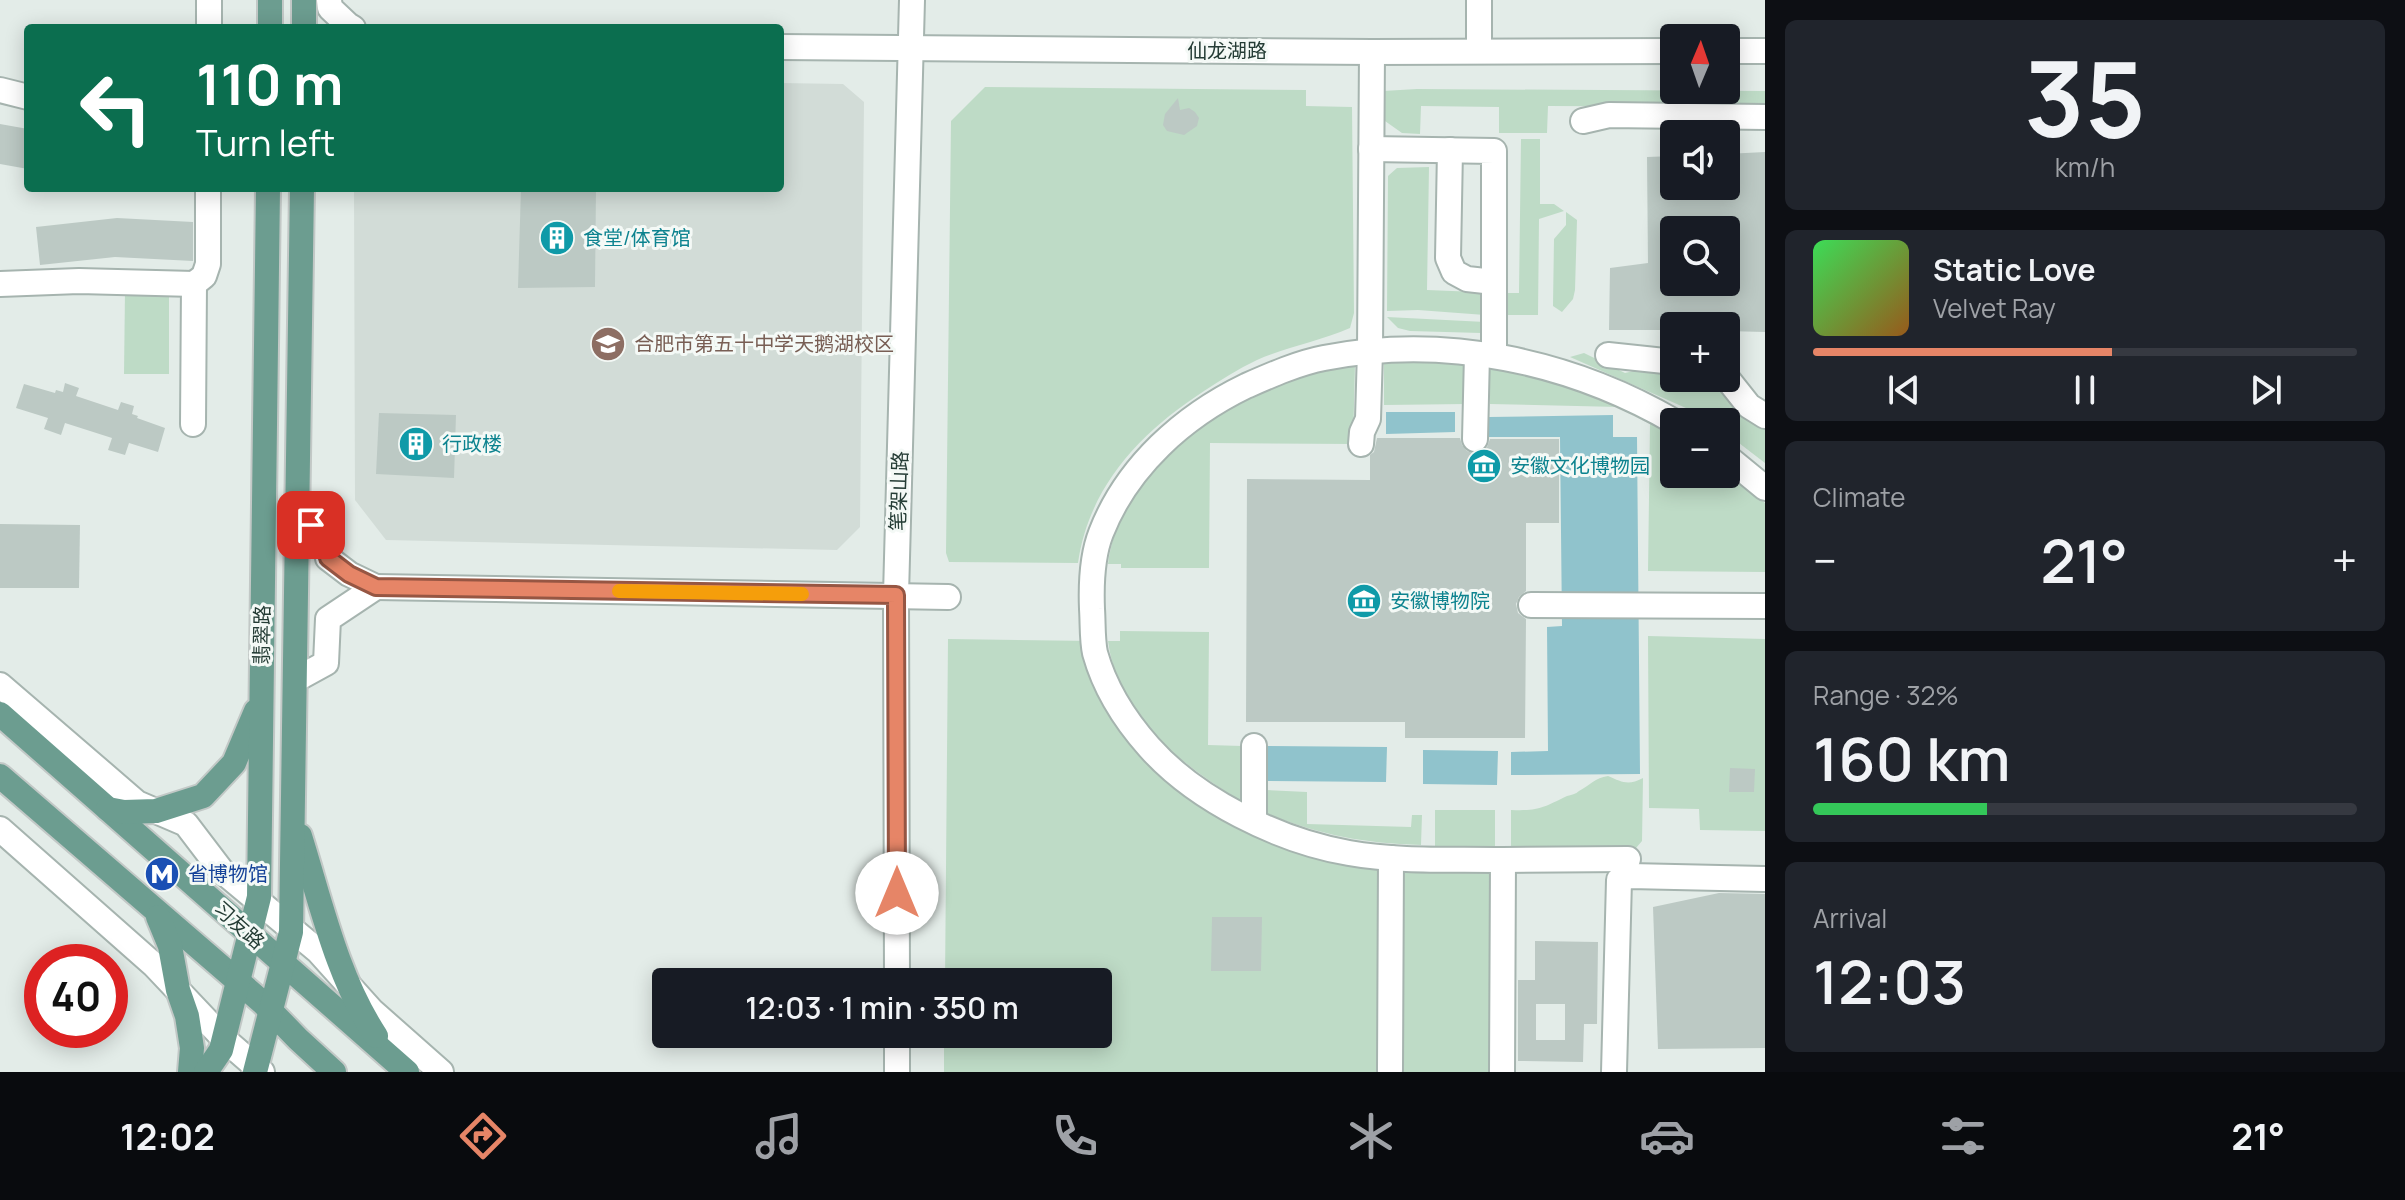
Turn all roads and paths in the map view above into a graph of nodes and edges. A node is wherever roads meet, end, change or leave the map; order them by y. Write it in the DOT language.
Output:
graph roads {
  1 [pos="209,0"];
  2 [pos="270,0"];
  3 [pos="304,0"];
  4 [pos="329,0"];
  5 [pos="912,0"];
  6 [pos="1479,0"];
  7 [pos="209,24"];
  8 [pos="270,24"];
  9 [pos="304,24"];
  10 [pos="347,24"];
  11 [pos="784,47"];
  12 [pos="911,48"];
  13 [pos="1479,50"];
  14 [pos="1660,51"];
  15 [pos="1740,51"];
  16 [pos="1765,51"];
  17 [pos="1372,52"];
  18 [pos="0,90"];
  19 [pos="24,96"];
  20 [pos="1765,117"];
  21 [pos="1583,121"];
  22 [pos="1371,149"];
  23 [pos="1450,150"];
  24 [pos="208,192"];
  25 [pos="268,192"];
  26 [pos="302,192"];
  27 [pos="1494,282"];
  28 [pos="0,284"];
  29 [pos="194,284"];
  30 [pos="1370,351"];
  31 [pos="1486,355"];
  32 [pos="1608,355"];
  33 [pos="1660,361"];
  34 [pos="1738,392"];
  35 [pos="1660,415"];
  36 [pos="1765,416"];
  37 [pos="193,424"];
  38 [pos="1475,439"];
  39 [pos="1361,444"];
  40 [pos="1740,467"];
  41 [pos="1765,488"];
  42 [pos="297,510"];
  43 [pos="376,587"];
  44 [pos="896,595"];
  45 [pos="948,597"];
  46 [pos="1531,605"];
  47 [pos="1765,606"];
  48 [pos="295,680"];
  49 [pos="0,685"];
  50 [pos="261,698"];
  51 [pos="0,714"];
  52 [pos="1254,746"];
  53 [pos="0,776"];
  54 [pos="108,809"];
  55 [pos="156,811"];
  56 [pos="293,814"];
  57 [pos="1254,821"];
  58 [pos="0,829"];
  59 [pos="1391,858"];
  60 [pos="1628,859"];
  61 [pos="1503,860"];
  62 [pos="1765,879"];
  63 [pos="257,901"];
  64 [pos="156,911"];
  65 [pos="291,928"];
  66 [pos="250,934"];
  67 [pos="283,964"];
  68 [pos="897,968"];
  69 [pos="238,982"];
  70 [pos="350,987"];
  71 [pos="178,990"];
  72 [pos="271,1011"];
  73 [pos="224,1039"];
  74 [pos="897,1048"];
  75 [pos="388,1055"];
  76 [pos="257,1070"];
  77 [pos="1390,1070"];
  78 [pos="190,1072"];
  79 [pos="206,1072"];
  80 [pos="334,1072"];
  81 [pos="407,1072"];
  82 [pos="441,1072"];
  83 [pos="897,1072"];
  84 [pos="1502,1072"];
  85 [pos="1614,1072"];
  1 -- 7 [label="street"];
  2 -- 8 [label="main road"];
  3 -- 9 [label="main road"];
  4 -- 10 [label="street"];
  5 -- 12 [label="street, 笔架山路"];
  6 -- 13 [label="street"];
  11 -- 12 [label="street, 仙龙湖路"];
  12 -- 17 [label="street, 仙龙湖路"];
  12 -- 44 [label="street, 笔架山路"];
  13 -- 14 [label="street, 仙龙湖路"];
  13 -- 17 [label="street, 仙龙湖路"];
  15 -- 16 [label="street"];
  17 -- 22 [label="street"];
  18 -- 19 [label="street"];
  20 -- 21 [label="street"];
  22 -- 23 [label="street"];
  22 -- 30 [label="street"];
  23 -- 27 [label="street"];
  23 -- 27 [label="street"];
  24 -- 29 [label="street"];
  25 -- 50 [label="main road, 翡翠路"];
  26 -- 42 [label="main road, 翡翠路"];
  27 -- 31 [label="street"];
  28 -- 29 [label="street"];
  29 -- 37 [label="street"];
  30 -- 31 [label="street"];
  30 -- 39 [label="street"];
  30 -- 57 [label="street"];
  31 -- 35 [label="street"];
  31 -- 38 [label="street"];
  32 -- 33 [label="street"];
  34 -- 36 [label="street"];
  40 -- 41 [label="street"];
  42 -- 43 [label="street"];
  42 -- 48 [label="main road, 翡翠路"];
  43 -- 44 [label="street"];
  43 -- 48 [label="street"];
  44 -- 45 [label="street"];
  44 -- 68 [label="street, 笔架山路"];
  46 -- 47 [label="street"];
  48 -- 56 [label="main road, 翡翠路"];
  49 -- 55 [label="street"];
  50 -- 55 [label="main road"];
  50 -- 63 [label="main road, 翡翠路"];
  51 -- 54 [label="main road, 习友路"];
  52 -- 57 [label="street"];
  53 -- 64 [label="main road"];
  54 -- 55 [label="main road"];
  54 -- 66 [label="main road, 习友路"];
  55 -- 63 [label="street"];
  56 -- 65 [label="main road, 翡翠路"];
  56 -- 70 [label="main road"];
  57 -- 59 [label="street"];
  58 -- 71 [label="street"];
  59 -- 61 [label="street"];
  59 -- 77 [label="street"];
  60 -- 61 [label="street"];
  61 -- 84 [label="street"];
  62 -- 85 [label="street"];
  63 -- 65 [label="street"];
  63 -- 66 [label="main road, 翡翠路"];
  64 -- 69 [label="main road"];
  64 -- 71 [label="main road"];
  65 -- 67 [label="main road, 翡翠路"];
  65 -- 70 [label="street"];
  66 -- 67 [label="main road, 习友路"];
  66 -- 69 [label="main road, 翡翠路"];
  67 -- 72 [label="main road, 翡翠路"];
  67 -- 75 [label="main road, 习友路"];
  69 -- 72 [label="main road"];
  69 -- 73 [label="main road, 翡翠路"];
  70 -- 75 [label="main road"];
  70 -- 82 [label="street"];
  71 -- 73 [label="street"];
  71 -- 78 [label="main road"];
  72 -- 76 [label="main road, 翡翠路"];
  72 -- 80 [label="main road"];
  73 -- 76 [label="street"];
  73 -- 79 [label="main road, 翡翠路"];
  74 -- 83 [label="street"];
  75 -- 81 [label="main road, 习友路"];
}
